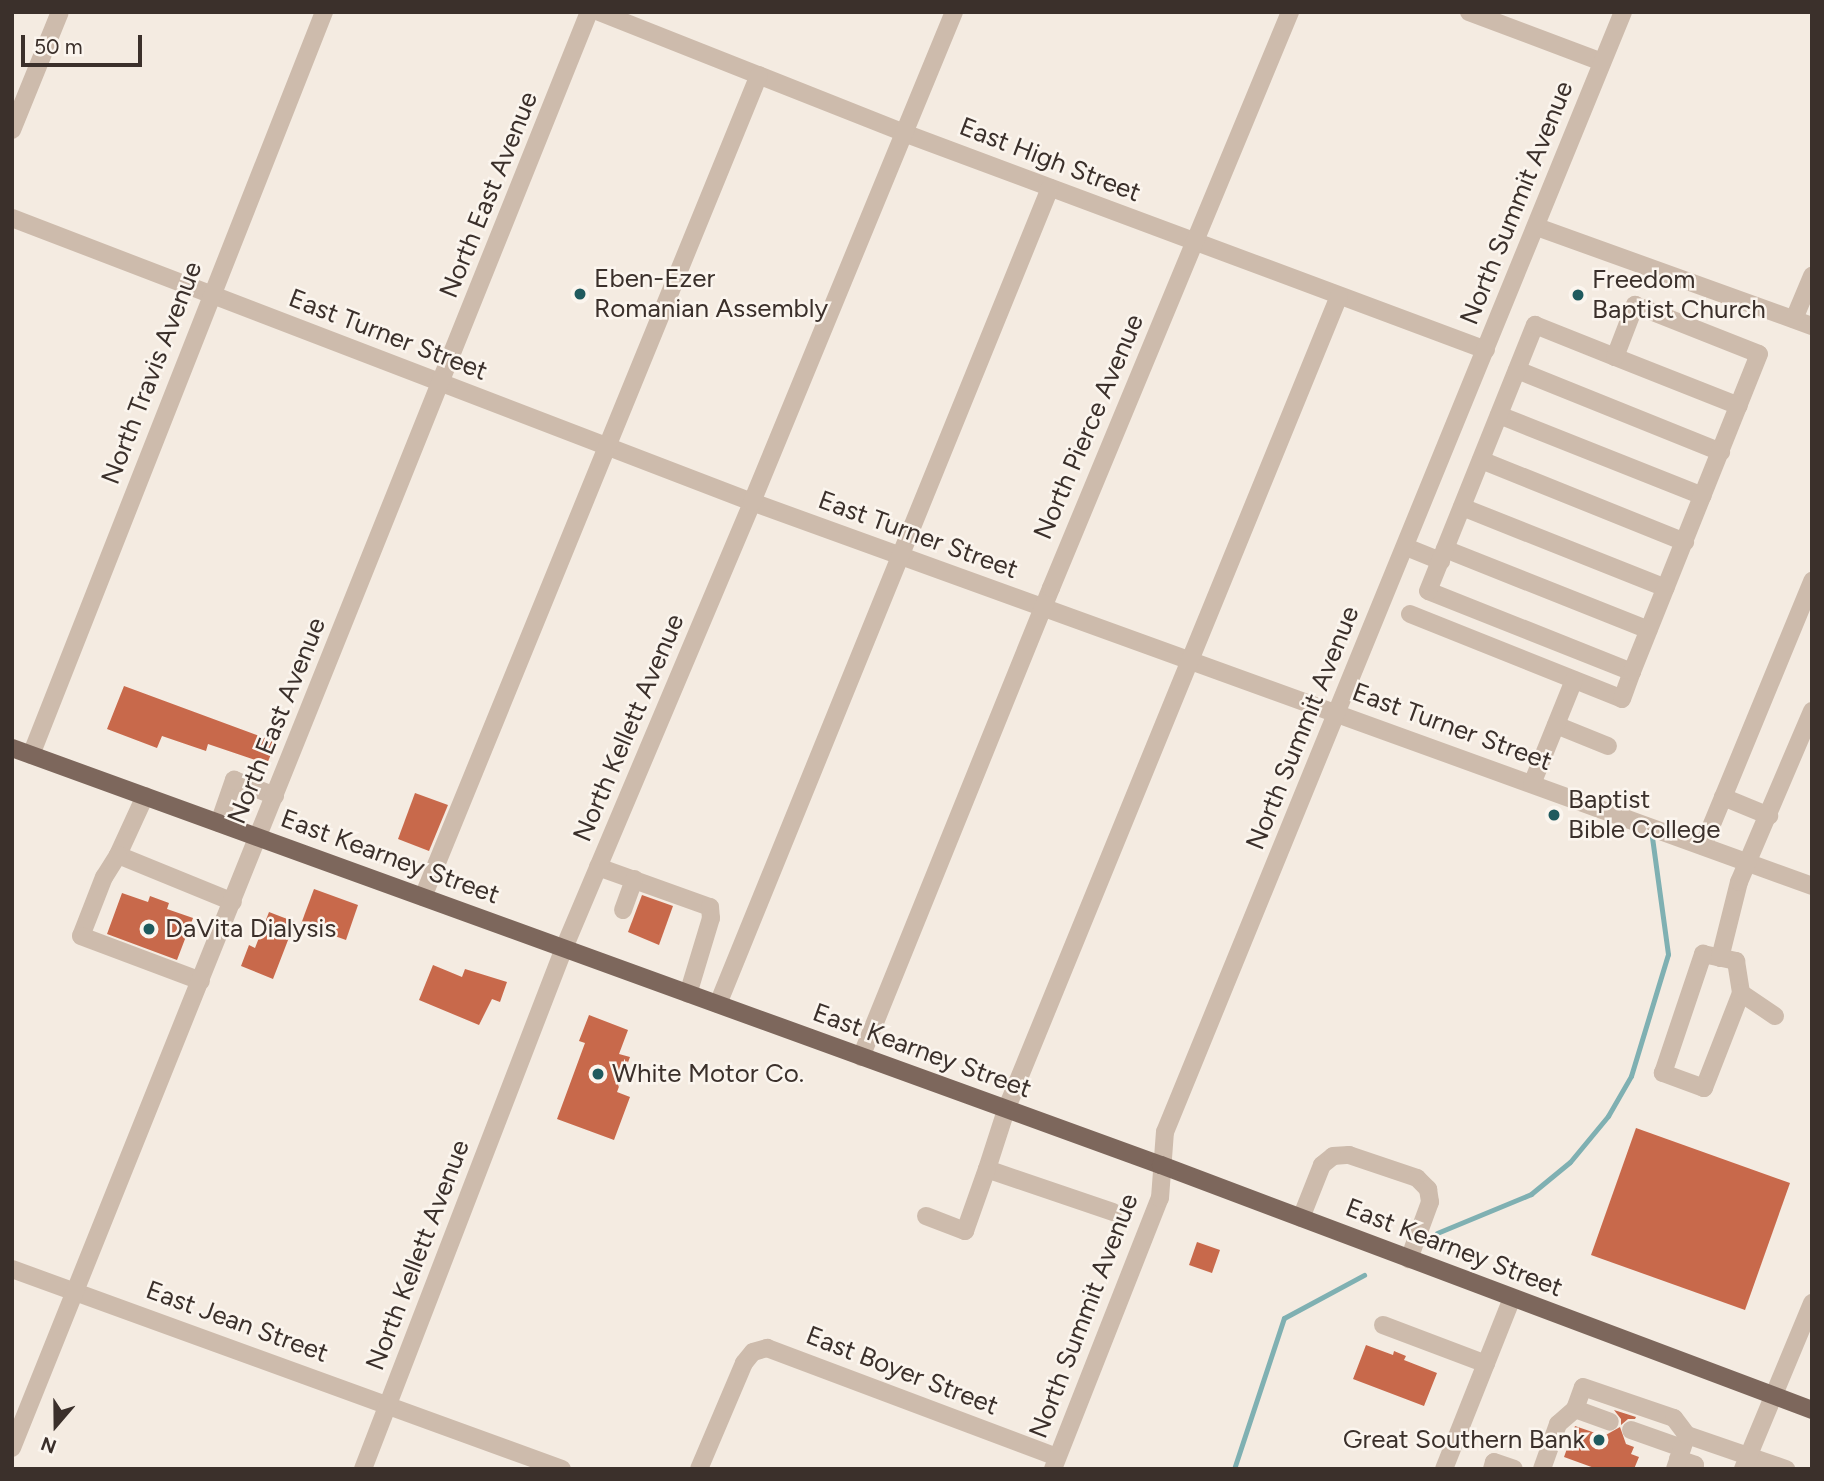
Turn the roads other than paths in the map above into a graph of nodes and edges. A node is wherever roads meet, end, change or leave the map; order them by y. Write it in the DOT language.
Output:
graph roads {
  1 [pos="60,12"];
  2 [pos="324,12"];
  3 [pos="589,12"];
  4 [pos="599,12"];
  5 [pos="954,12"];
  6 [pos="1290,12"];
  7 [pos="1469,12"];
  8 [pos="1623,12"];
  9 [pos="1602,62"];
  10 [pos="759,75"];
  11 [pos="12,130"];
  12 [pos="904,133"];
  13 [pos="1050,188"];
  14 [pos="12,218"];
  15 [pos="1537,227"];
  16 [pos="1194,243"];
  17 [pos="1812,276"];
  18 [pos="210,295"];
  19 [pos="1339,296"];
  20 [pos="1794,319"];
  21 [pos="1812,327"];
  22 [pos="1486,350"];
  23 [pos="1615,357"];
  24 [pos="1517,370"];
  25 [pos="442,384"];
  26 [pos="1739,406"];
  27 [pos="1499,415"];
  28 [pos="607,447"];
  29 [pos="1720,452"];
  30 [pos="1480,460"];
  31 [pos="1703,496"];
  32 [pos="752,502"];
  33 [pos="1462,507"];
  34 [pos="1685,542"];
  35 [pos="1406,547"];
  36 [pos="1443,555"];
  37 [pos="901,557"];
  38 [pos="1812,581"];
  39 [pos="1666,588"];
  40 [pos="1042,609"];
  41 [pos="1410,614"];
  42 [pos="1649,631"];
  43 [pos="1191,661"];
  44 [pos="1632,672"];
  45 [pos="1574,680"];
  46 [pos="1812,711"];
  47 [pos="1338,713"];
  48 [pos="1556,725"];
  49 [pos="1608,746"];
  50 [pos="12,748"];
  51 [pos="31,755"];
  52 [pos="1532,784"];
  53 [pos="145,796"];
  54 [pos="275,796"];
  55 [pos="1723,797"];
  56 [pos="1769,816"];
  57 [pos="219,823"];
  58 [pos="259,837"];
  59 [pos="1703,846"];
  60 [pos="118,855"];
  61 [pos="1749,863"];
  62 [pos="598,867"];
  63 [pos="634,878"];
  64 [pos="1812,886"];
  65 [pos="423,897"];
  66 [pos="233,902"];
  67 [pos="622,910"];
  68 [pos="564,948"];
  69 [pos="1720,958"];
  70 [pos="201,981"];
  71 [pos="1741,993"];
  72 [pos="688,994"];
  73 [pos="718,1004"];
  74 [pos="1775,1016"];
  75 [pos="860,1057"];
  76 [pos="1006,1110"];
  77 [pos="1161,1165"];
  78 [pos="987,1169"];
  79 [pos="1113,1212"];
  80 [pos="926,1216"];
  81 [pos="1301,1218"];
  82 [pos="1409,1259"];
  83 [pos="12,1269"];
  84 [pos="75,1292"];
  85 [pos="1512,1298"];
  86 [pos="1812,1303"];
  87 [pos="1382,1325"];
  88 [pos="1486,1364"];
  89 [pos="1773,1396"];
  90 [pos="388,1405"];
  91 [pos="1575,1409"];
  92 [pos="1812,1410"];
  93 [pos="1609,1422"];
  94 [pos="1631,1430"];
  95 [pos="12,1448"];
  96 [pos="1683,1456"];
  97 [pos="1055,1463"];
  98 [pos="1746,1463"];
  99 [pos="363,1469"];
  100 [pos="562,1469"];
  101 [pos="699,1469"];
  102 [pos="1444,1469"];
  103 [pos="1492,1469"];
  104 [pos="1514,1469"];
  105 [pos="1542,1469"];
  106 [pos="1786,1469"];
  1 -- 11 [label="street"];
  2 -- 18 [label="street, North Travis Avenue"];
  3 -- 25 [label="street, North East Avenue"];
  4 -- 10 [label="street, East High Street"];
  5 -- 12 [label="street, North Kellett Avenue"];
  6 -- 16 [label="street, North Pierce Avenue"];
  7 -- 9 [label="street"];
  8 -- 9 [label="street, North Summit Avenue"];
  9 -- 15 [label="street, North Summit Avenue"];
  10 -- 12 [label="street, East High Street"];
  10 -- 28 [label="street"];
  12 -- 13 [label="street, East High Street"];
  12 -- 32 [label="street, North Kellett Avenue"];
  13 -- 16 [label="street, East High Street"];
  13 -- 37 [label="street"];
  14 -- 18 [label="street, East Turner Street"];
  15 -- 20 [label="street"];
  15 -- 22 [label="street, North Summit Avenue"];
  16 -- 19 [label="street, East High Street"];
  16 -- 40 [label="street, North Pierce Avenue"];
  17 -- 20 [label="street"];
  18 -- 25 [label="street, East Turner Street"];
  18 -- 51 [label="street, North Travis Avenue"];
  19 -- 22 [label="street, East High Street"];
  19 -- 43 [label="street"];
  20 -- 21 [label="street"];
  22 -- 35 [label="street, North Summit Avenue"];
  23 -- 24 [label="street"];
  23 -- 26 [label="street"];
  23 -- 26 [label="street"];
  24 -- 27 [label="street"];
  24 -- 29 [label="street"];
  25 -- 28 [label="street, East Turner Street"];
  25 -- 54 [label="street, North East Avenue"];
  26 -- 29 [label="street"];
  27 -- 30 [label="street"];
  27 -- 31 [label="street"];
  28 -- 32 [label="street, East Turner Street"];
  28 -- 65 [label="street"];
  29 -- 31 [label="street"];
  30 -- 33 [label="street"];
  30 -- 34 [label="street"];
  31 -- 34 [label="street"];
  32 -- 37 [label="street, East Turner Street"];
  32 -- 62 [label="street, North Kellett Avenue"];
  33 -- 36 [label="street"];
  33 -- 39 [label="street"];
  34 -- 39 [label="street"];
  35 -- 36 [label="street"];
  35 -- 47 [label="street, North Summit Avenue"];
  36 -- 42 [label="street"];
  36 -- 44 [label="street"];
  37 -- 40 [label="street, East Turner Street"];
  37 -- 73 [label="street"];
  38 -- 55 [label="street"];
  39 -- 42 [label="street"];
  40 -- 43 [label="street, East Turner Street"];
  40 -- 75 [label="street, North Pierce Avenue"];
  41 -- 45 [label="street"];
  42 -- 44 [label="street"];
  43 -- 47 [label="street, East Turner Street"];
  43 -- 76 [label="street"];
  44 -- 45 [label="street"];
  45 -- 48 [label="street"];
  46 -- 56 [label="street"];
  47 -- 52 [label="street, East Turner Street"];
  47 -- 77 [label="street, North Summit Avenue"];
  48 -- 49 [label="street"];
  48 -- 52 [label="street"];
  50 -- 51 [label="main road, East Kearney Street"];
  51 -- 53 [label="main road, East Kearney Street"];
  52 -- 59 [label="street, East Turner Street"];
  53 -- 57 [label="main road, East Kearney Street"];
  53 -- 60 [label="street"];
  54 -- 57 [label="street"];
  54 -- 58 [label="street, North East Avenue"];
  55 -- 56 [label="street"];
  55 -- 59 [label="street"];
  56 -- 61 [label="street"];
  57 -- 58 [label="main road, East Kearney Street"];
  58 -- 65 [label="main road, East Kearney Street"];
  58 -- 66 [label="street, North East Avenue"];
  59 -- 61 [label="street, East Turner Street"];
  60 -- 66 [label="street"];
  60 -- 70 [label="street"];
  61 -- 64 [label="street, East Turner Street"];
  61 -- 69 [label="street"];
  62 -- 63 [label="street"];
  62 -- 68 [label="street, North Kellett Avenue"];
  63 -- 67 [label="street"];
  63 -- 72 [label="street"];
  65 -- 68 [label="main road, East Kearney Street"];
  66 -- 70 [label="street, North East Avenue"];
  68 -- 72 [label="main road, East Kearney Street"];
  68 -- 90 [label="street, North Kellett Avenue"];
  69 -- 71 [label="street"];
  69 -- 71 [label="street"];
  70 -- 84 [label="street, North East Avenue"];
  71 -- 74 [label="street"];
  72 -- 73 [label="main road, East Kearney Street"];
  73 -- 75 [label="main road, East Kearney Street"];
  75 -- 76 [label="main road, East Kearney Street"];
  76 -- 77 [label="main road, East Kearney Street"];
  76 -- 78 [label="street"];
  77 -- 81 [label="main road, East Kearney Street"];
  77 -- 97 [label="street, North Summit Avenue"];
  78 -- 79 [label="street"];
  78 -- 80 [label="street"];
  81 -- 82 [label="main road, East Kearney Street"];
  81 -- 82 [label="street"];
  82 -- 85 [label="main road, East Kearney Street"];
  83 -- 84 [label="street, East Jean Street"];
  84 -- 90 [label="street, East Jean Street"];
  84 -- 95 [label="street, North East Avenue"];
  85 -- 88 [label="street"];
  85 -- 89 [label="main road, East Kearney Street"];
  86 -- 89 [label="street"];
  87 -- 88 [label="street"];
  88 -- 102 [label="street"];
  89 -- 92 [label="main road, East Kearney Street"];
  89 -- 98 [label="street"];
  90 -- 99 [label="street, North Kellett Avenue"];
  90 -- 100 [label="street, East Jean Street"];
  91 -- 93 [label="street"];
  91 -- 96 [label="street"];
  91 -- 105 [label="street"];
  94 -- 96 [label="street"];
  96 -- 98 [label="street"];
  97 -- 101 [label="street, East Boyer Street"];
  98 -- 106 [label="street"];
  103 -- 104 [label="street"];
}
